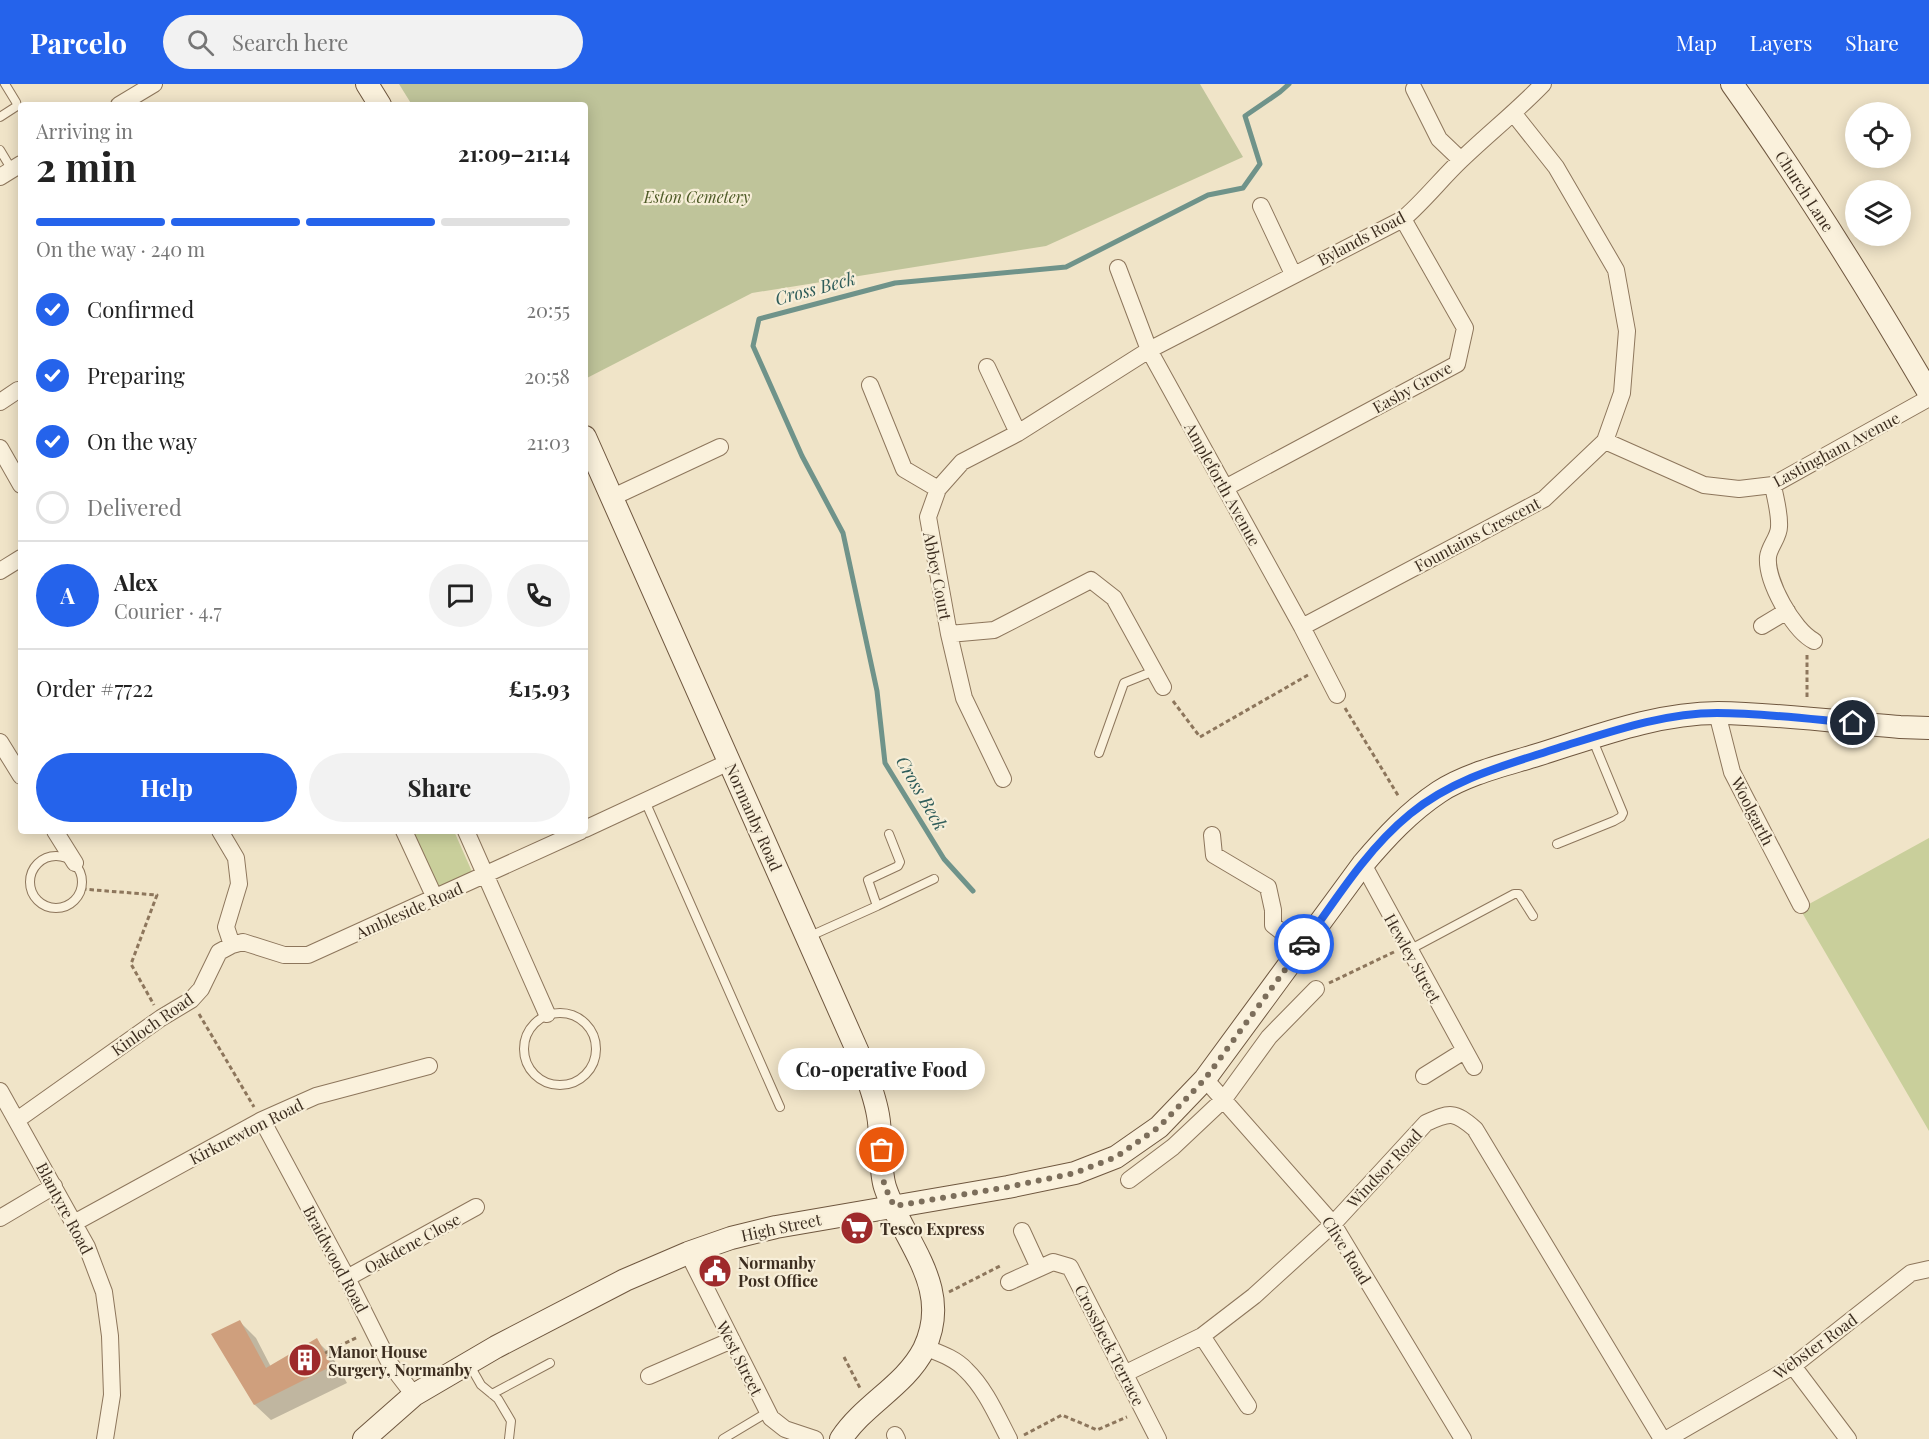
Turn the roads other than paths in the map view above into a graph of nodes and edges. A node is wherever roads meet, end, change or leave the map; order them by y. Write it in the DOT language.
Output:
graph roads {
  1 [pos="5,84"];
  2 [pos="154,84"];
  3 [pos="367,84"];
  4 [pos="1543,84"];
  5 [pos="1732,84"];
  6 [pos="1414,89"];
  7 [pos="124,102"];
  8 [pos="378,102"];
  9 [pos="1514,114"];
  10 [pos="0,117"];
  11 [pos="0,150"];
  12 [pos="1461,160"];
  13 [pos="15,169"];
  14 [pos="1262,206"];
  15 [pos="1403,219"];
  16 [pos="1118,268"];
  17 [pos="1293,274"];
  18 [pos="1149,350"];
  19 [pos="987,367"];
  20 [pos="870,385"];
  21 [pos="18,390"];
  22 [pos="1929,393"];
  23 [pos="1929,398"];
  24 [pos="0,402"];
  25 [pos="1018,433"];
  26 [pos="1605,441"];
  27 [pos="588,443"];
  28 [pos="720,447"];
  29 [pos="0,448"];
  30 [pos="18,480"];
  31 [pos="1773,485"];
  32 [pos="1225,488"];
  33 [pos="938,489"];
  34 [pos="613,497"];
  35 [pos="18,560"];
  36 [pos="0,571"];
  37 [pos="1787,611"];
  38 [pos="1762,626"];
  39 [pos="1302,627"];
  40 [pos="949,634"];
  41 [pos="1810,639"];
  42 [pos="1154,671"];
  43 [pos="1163,687"];
  44 [pos="1337,696"];
  45 [pos="1717,713"];
  46 [pos="1929,728"];
  47 [pos="1592,738"];
  48 [pos="0,742"];
  49 [pos="1099,753"];
  50 [pos="729,762"];
  51 [pos="18,771"];
  52 [pos="1003,779"];
  53 [pos="645,801"];
  54 [pos="588,828"];
  55 [pos="57,834"];
  56 [pos="222,834"];
  57 [pos="405,834"];
  58 [pos="467,834"];
  59 [pos="574,834"];
  60 [pos="889,834"];
  61 [pos="1212,835"];
  62 [pos="1557,844"];
  63 [pos="75,863"];
  64 [pos="1363,864"];
  65 [pos="485,875"];
  66 [pos="934,879"];
  67 [pos="435,898"];
  68 [pos="1801,905"];
  69 [pos="877,906"];
  70 [pos="1533,916"];
  71 [pos="807,938"];
  72 [pos="232,945"];
  73 [pos="1302,948"];
  74 [pos="1407,948"];
  75 [pos="1316,989"];
  76 [pos="547,1014"];
  77 [pos="1464,1052"];
  78 [pos="429,1066"];
  79 [pos="1474,1067"];
  80 [pos="1424,1076"];
  81 [pos="1205,1079"];
  82 [pos="0,1091"];
  83 [pos="1224,1099"];
  84 [pos="780,1107"];
  85 [pos="17,1120"];
  86 [pos="262,1120"];
  87 [pos="1130,1180"];
  88 [pos="54,1186"];
  89 [pos="894,1206"];
  90 [pos="476,1207"];
  91 [pos="0,1218"];
  92 [pos="74,1223"];
  93 [pos="1333,1224"];
  94 [pos="1022,1230"];
  95 [pos="688,1253"];
  96 [pos="1046,1265"];
  97 [pos="1929,1269"];
  98 [pos="347,1278"];
  99 [pos="1009,1282"];
  100 [pos="1202,1336"];
  101 [pos="732,1340"];
  102 [pos="924,1347"];
  103 [pos="550,1363"];
  104 [pos="468,1364"];
  105 [pos="1793,1366"];
  106 [pos="1124,1374"];
  107 [pos="649,1376"];
  108 [pos="492,1394"];
  109 [pos="414,1395"];
  110 [pos="1248,1406"];
  111 [pos="768,1412"];
  112 [pos="1005,1437"];
  113 [pos="366,1438"];
  114 [pos="105,1439"];
  115 [pos="509,1439"];
  116 [pos="723,1439"];
  117 [pos="815,1439"];
  118 [pos="841,1439"];
  119 [pos="1158,1439"];
  120 [pos="1463,1439"];
  121 [pos="1662,1439"];
  122 [pos="1667,1439"];
  123 [pos="1848,1439"];
  1 -- 10 [label="lane"];
  2 -- 7 [label="street"];
  3 -- 8 [label="main road"];
  4 -- 9 [label="street, Bylands Road"];
  5 -- 22 [label="main road, Church Lane"];
  6 -- 12 [label="street"];
  9 -- 12 [label="street, Bylands Road"];
  9 -- 26 [label="street, Fountains Crescent"];
  11 -- 13 [label="lane"];
  12 -- 15 [label="street, Bylands Road"];
  14 -- 17 [label="street"];
  15 -- 17 [label="street, Bylands Road"];
  15 -- 32 [label="street, Easby Grove"];
  16 -- 18 [label="street, Ampleforth Avenue"];
  17 -- 18 [label="street, Bylands Road"];
  18 -- 25 [label="street, Abbey Court"];
  18 -- 32 [label="street, Ampleforth Avenue"];
  19 -- 25 [label="street"];
  20 -- 33 [label="street"];
  21 -- 24 [label="street"];
  23 -- 31 [label="street, Lastingham Avenue"];
  25 -- 33 [label="street, Abbey Court"];
  26 -- 31 [label="street, Lastingham Avenue"];
  26 -- 39 [label="street, Fountains Crescent"];
  27 -- 34 [label="main road, Normanby Road"];
  28 -- 34 [label="street"];
  29 -- 30 [label="street"];
  31 -- 37 [label="street"];
  32 -- 39 [label="street, Ampleforth Avenue"];
  33 -- 40 [label="street, Abbey Court"];
  34 -- 50 [label="main road, Normanby Road"];
  35 -- 36 [label="street"];
  37 -- 38 [label="street"];
  37 -- 41 [label="street"];
  39 -- 44 [label="street, Ampleforth Avenue"];
  40 -- 42 [label="street, Abbey Court"];
  40 -- 52 [label="street"];
  42 -- 43 [label="street, Abbey Court"];
  42 -- 49 [label="lane"];
  45 -- 46 [label="main road, High Street"];
  45 -- 47 [label="main road, High Street"];
  45 -- 68 [label="street, Woolgarth"];
  47 -- 62 [label="lane"];
  47 -- 64 [label="main road, High Street"];
  48 -- 51 [label="street"];
  50 -- 53 [label="street"];
  50 -- 71 [label="main road, Normanby Road"];
  53 -- 54 [label="street"];
  53 -- 84 [label="lane"];
  55 -- 63 [label="street"];
  56 -- 72 [label="street"];
  57 -- 67 [label="street"];
  58 -- 65 [label="street"];
  59 -- 65 [label="street, Ambleside Road"];
  60 -- 69 [label="lane"];
  61 -- 73 [label="street"];
  63 -- 63 [label="lane"];
  64 -- 73 [label="main road, High Street"];
  64 -- 74 [label="street, Hewley Street"];
  65 -- 67 [label="street, Ambleside Road"];
  65 -- 76 [label="street"];
  66 -- 69 [label="lane"];
  67 -- 72 [label="street, Ambleside Road"];
  69 -- 71 [label="lane"];
  70 -- 74 [label="lane"];
  71 -- 89 [label="main road, Normanby Road"];
  72 -- 85 [label="street, Kinloch Road"];
  73 -- 81 [label="main road, High Street"];
  74 -- 77 [label="street, Hewley Street"];
  75 -- 83 [label="street"];
  76 -- 76 [label="lane"];
  77 -- 79 [label="street, Hewley Street"];
  77 -- 80 [label="street"];
  78 -- 86 [label="street, Kirknewton Road"];
  81 -- 83 [label="street, Clive Road"];
  81 -- 89 [label="main road, High Street"];
  82 -- 85 [label="street, Blantyre Road"];
  83 -- 87 [label="street"];
  83 -- 93 [label="street, Clive Road"];
  85 -- 88 [label="street, Blantyre Road"];
  86 -- 92 [label="street, Kirknewton Road"];
  86 -- 98 [label="street, Braidwood Road"];
  88 -- 91 [label="street"];
  88 -- 92 [label="street, Blantyre Road"];
  89 -- 95 [label="main road, High Street"];
  89 -- 102 [label="main road, Normanby Road"];
  90 -- 98 [label="street, Oakdene Close"];
  92 -- 114 [label="street, Blantyre Road"];
  93 -- 100 [label="street, Windsor Road"];
  93 -- 120 [label="street, Clive Road"];
  93 -- 121 [label="street, Windsor Road"];
  94 -- 96 [label="street"];
  95 -- 101 [label="street, West Street"];
  95 -- 104 [label="main road, High Street"];
  96 -- 99 [label="street"];
  96 -- 106 [label="street, Crossbeck Terrace"];
  97 -- 105 [label="street, Webster Road"];
  98 -- 109 [label="street, Braidwood Road"];
  100 -- 106 [label="street, Windsor Road"];
  100 -- 110 [label="street"];
  101 -- 107 [label="street"];
  101 -- 111 [label="street, West Street"];
  102 -- 112 [label="street"];
  102 -- 118 [label="main road"];
  103 -- 108 [label="lane"];
  104 -- 108 [label="lane"];
  104 -- 109 [label="main road, High Street"];
  105 -- 122 [label="street, Webster Road"];
  105 -- 123 [label="street"];
  106 -- 119 [label="street, Crossbeck Terrace"];
  108 -- 115 [label="lane"];
  109 -- 113 [label="main road, High Street"];
  111 -- 116 [label="lane"];
  111 -- 117 [label="street, West Street"];
}
